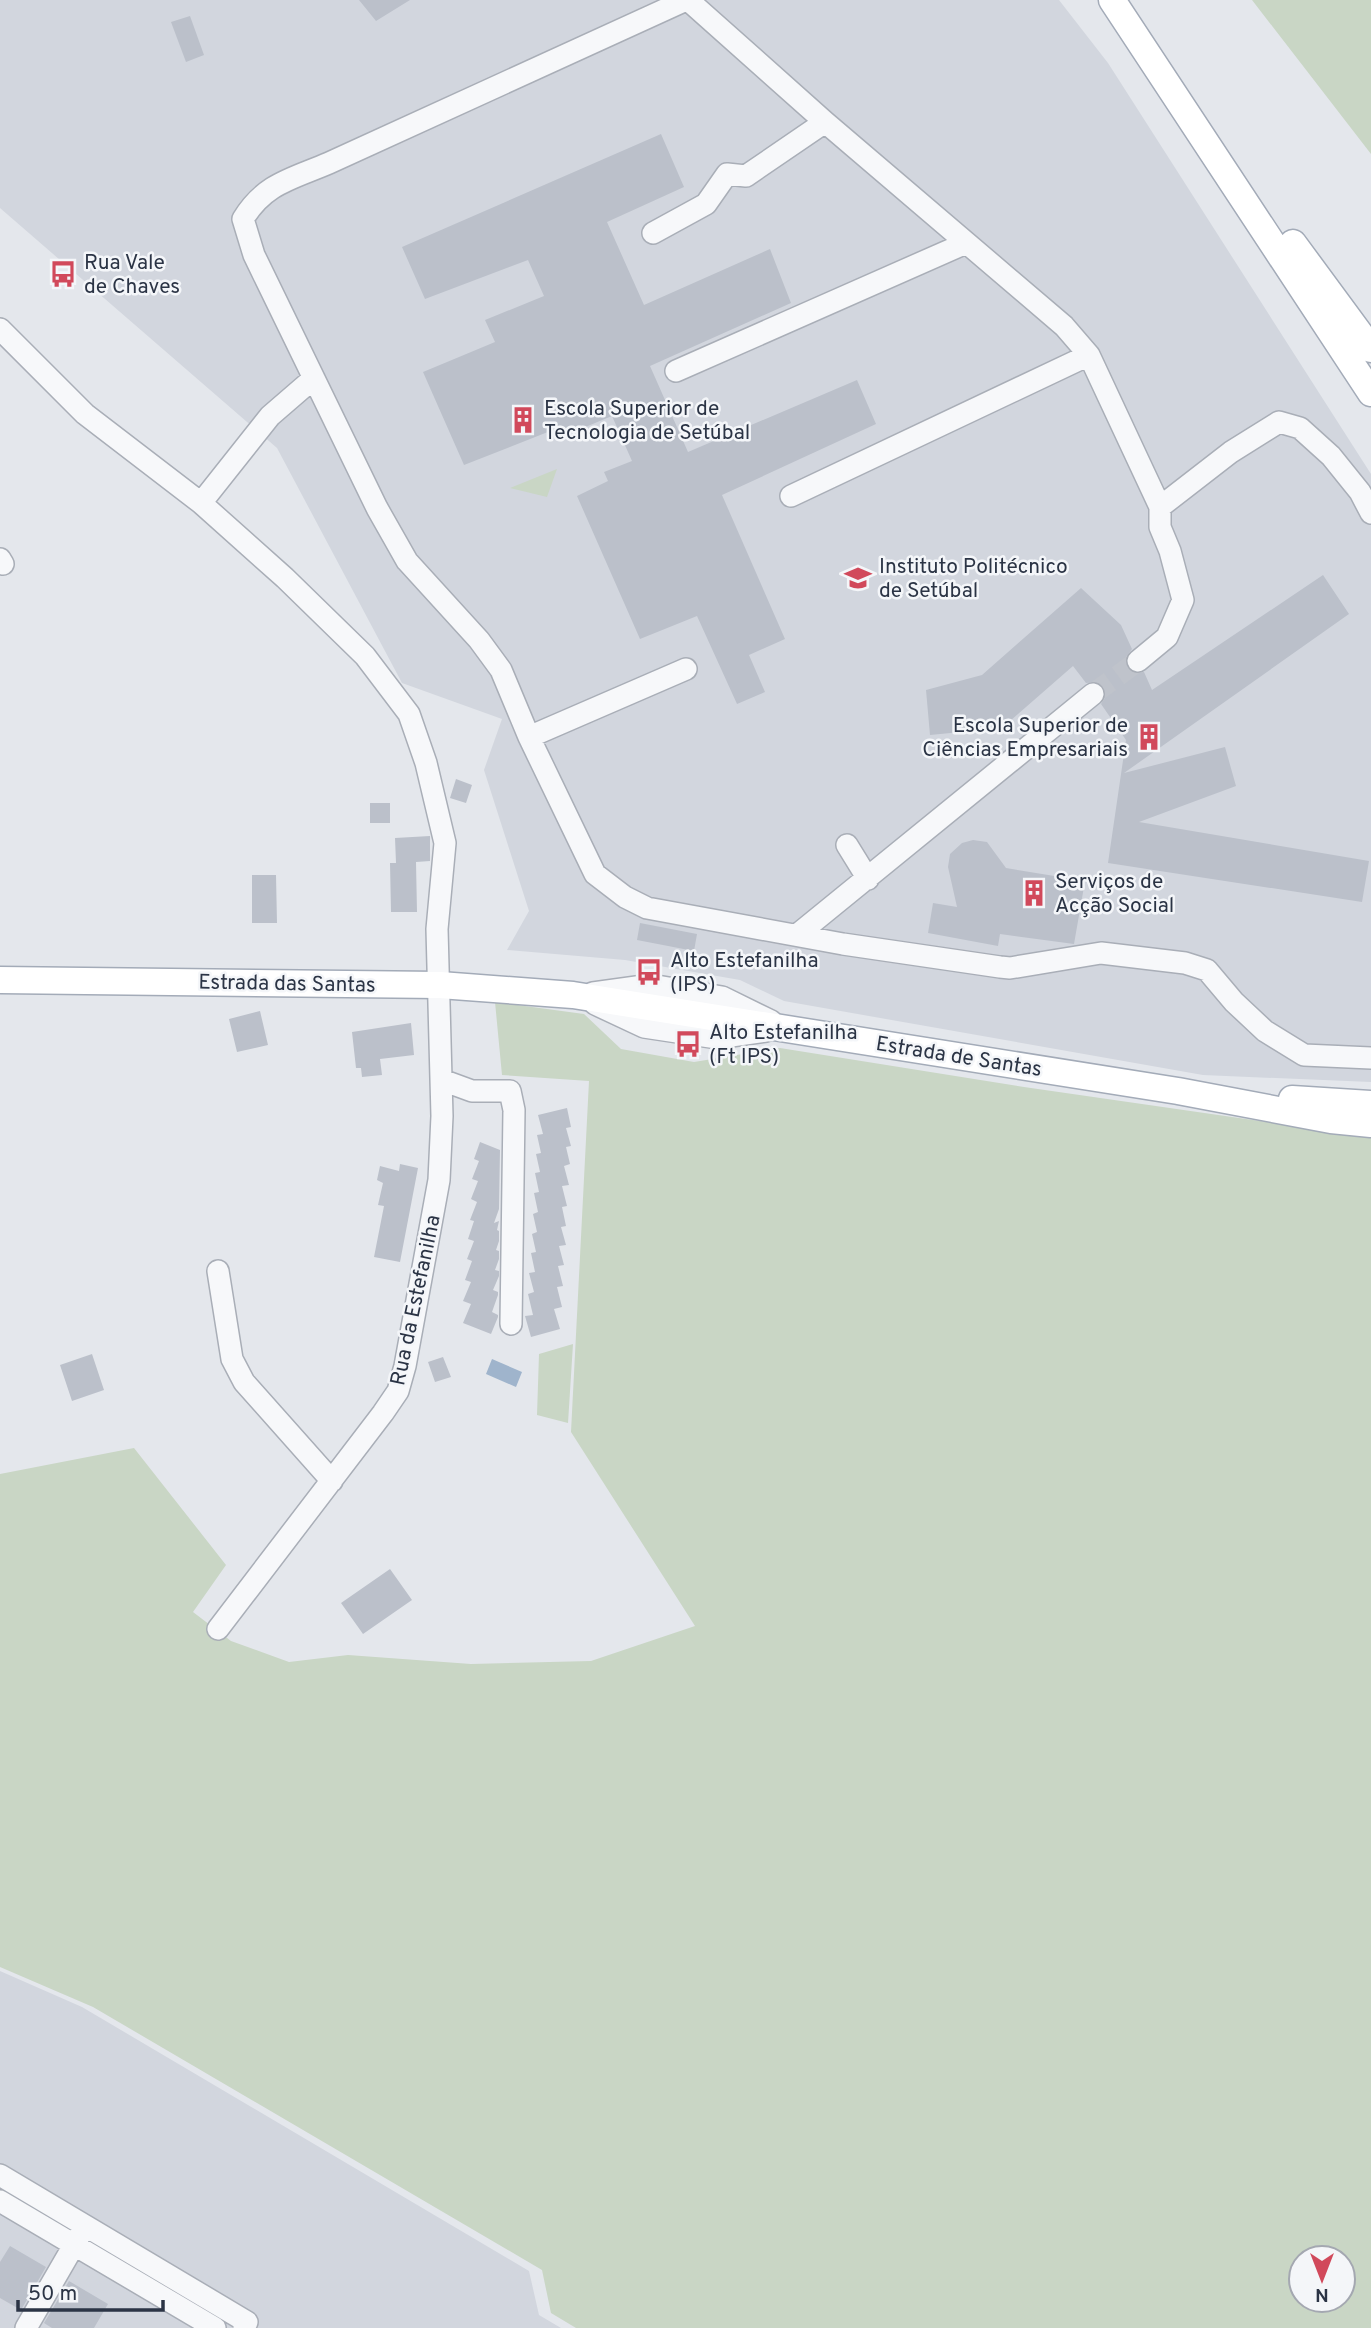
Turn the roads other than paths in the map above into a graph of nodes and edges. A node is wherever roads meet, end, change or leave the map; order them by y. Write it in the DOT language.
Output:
graph roads {
  1 [pos="687,0"];
  2 [pos="1112,0"];
  3 [pos="1122,0"];
  4 [pos="825,122"];
  5 [pos="653,233"];
  6 [pos="1287,235"];
  7 [pos="966,243"];
  8 [pos="1303,287"];
  9 [pos="0,329"];
  10 [pos="1371,349"];
  11 [pos="1089,355"];
  12 [pos="1371,361"];
  13 [pos="676,371"];
  14 [pos="314,378"];
  15 [pos="1371,393"];
  16 [pos="1371,402"];
  17 [pos="791,496"];
  18 [pos="201,503"];
  19 [pos="1160,508"];
  20 [pos="1371,513"];
  21 [pos="1138,661"];
  22 [pos="686,669"];
  23 [pos="1093,694"];
  24 [pos="529,737"];
  25 [pos="847,845"];
  26 [pos="868,879"];
  27 [pos="797,935"];
  28 [pos="0,980"];
  29 [pos="440,985"];
  30 [pos="573,995"];
  31 [pos="1371,1058"];
  32 [pos="442,1080"];
  33 [pos="1178,1091"];
  34 [pos="1371,1104"];
  35 [pos="1371,1124"];
  36 [pos="218,1270"];
  37 [pos="511,1324"];
  38 [pos="332,1481"];
  39 [pos="218,1629"];
  40 [pos="0,2175"];
  41 [pos="0,2201"];
  42 [pos="86,2225"];
  43 [pos="74,2245"];
  44 [pos="246,2325"];
  45 [pos="26,2328"];
  46 [pos="215,2328"];
  1 -- 4 [label="street"];
  1 -- 14 [label="street"];
  2 -- 8 [label="main road"];
  3 -- 6 [label="main road"];
  4 -- 5 [label="street"];
  4 -- 7 [label="street"];
  6 -- 10 [label="main road"];
  6 -- 12 [label="main road"];
  7 -- 11 [label="street"];
  7 -- 13 [label="street"];
  8 -- 15 [label="main road"];
  8 -- 16 [label="main road"];
  9 -- 18 [label="street"];
  11 -- 17 [label="street"];
  11 -- 19 [label="street"];
  14 -- 18 [label="street"];
  14 -- 24 [label="street"];
  18 -- 29 [label="street"];
  19 -- 20 [label="street"];
  19 -- 21 [label="street"];
  22 -- 24 [label="street"];
  23 -- 26 [label="street"];
  24 -- 27 [label="street"];
  25 -- 26 [label="street"];
  26 -- 27 [label="street"];
  27 -- 31 [label="street"];
  28 -- 29 [label="main road, Estrada das Santas"];
  29 -- 30 [label="main road, Estrada das Santas"];
  29 -- 32 [label="street, Rua da Estefanilha"];
  30 -- 33 [label="main road, Estrada de Santas"];
  32 -- 37 [label="street"];
  32 -- 38 [label="street, Rua da Estefanilha"];
  33 -- 34 [label="main road, Estrada de Santas"];
  33 -- 35 [label="main road, Estrada de Santas"];
  36 -- 38 [label="street"];
  38 -- 39 [label="street, Rua da Estefanilha"];
  40 -- 42 [label="street"];
  41 -- 43 [label="street"];
  42 -- 43 [label="street"];
  42 -- 44 [label="street"];
  43 -- 45 [label="street"];
  43 -- 46 [label="street"];
}
